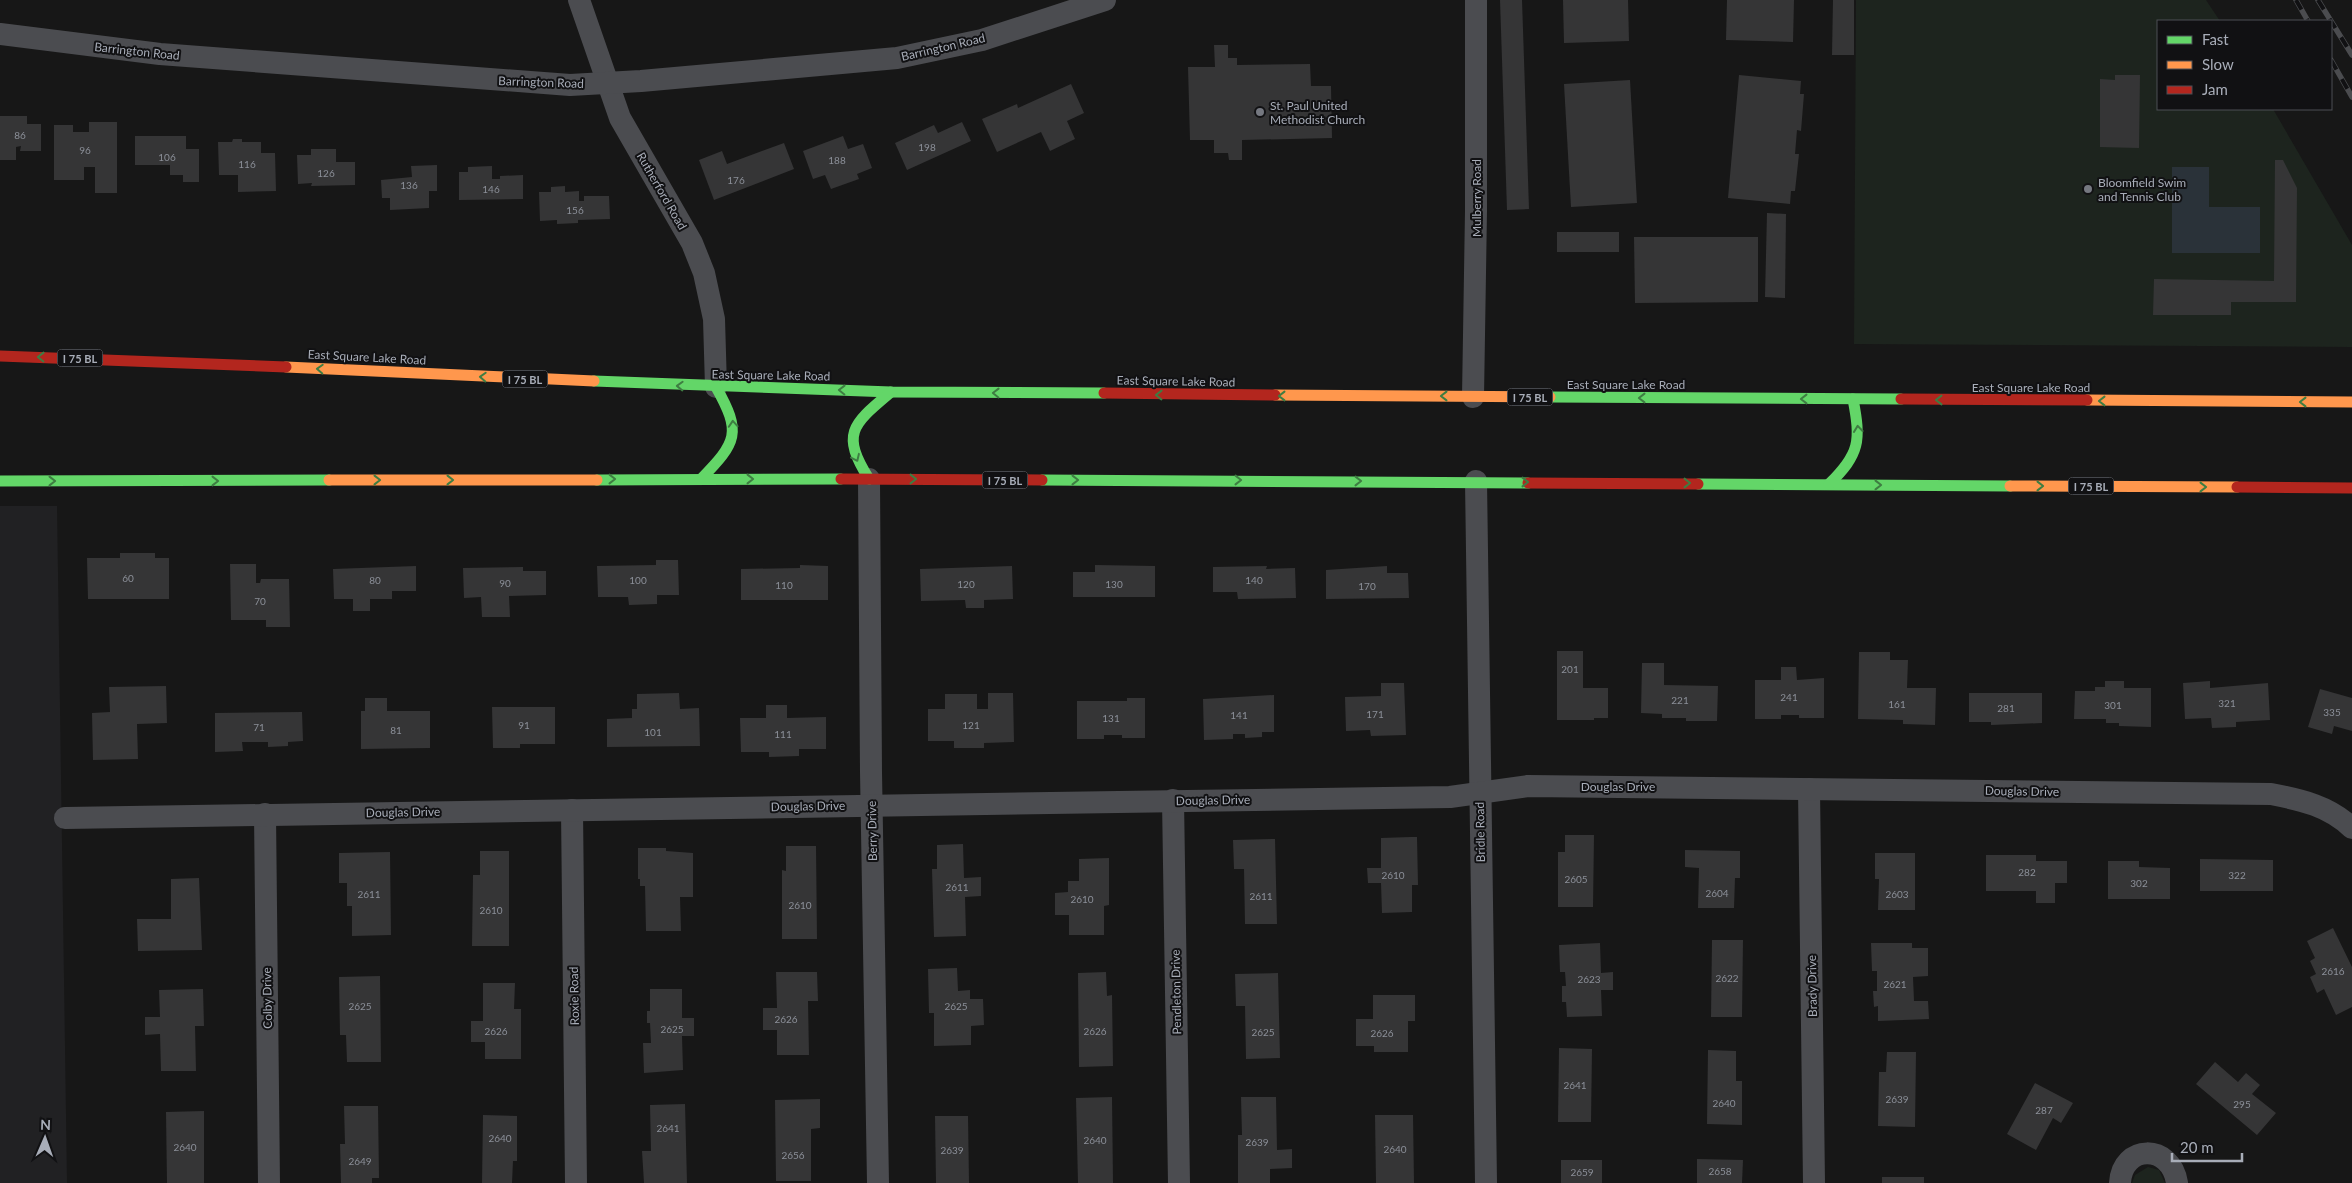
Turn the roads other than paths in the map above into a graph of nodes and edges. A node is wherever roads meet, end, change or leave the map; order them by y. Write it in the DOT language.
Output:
graph roads {
  1 [pos="579,0"];
  2 [pos="1105,0"];
  3 [pos="1476,0"];
  4 [pos="0,34"];
  5 [pos="607,83"];
  6 [pos="0,356"];
  7 [pos="716,387"];
  8 [pos="891,392"];
  9 [pos="1473,397"];
  10 [pos="1853,399"];
  11 [pos="2352,402"];
  12 [pos="701,479"];
  13 [pos="869,479"];
  14 [pos="0,481"];
  15 [pos="1476,482"];
  16 [pos="1829,484"];
  17 [pos="2352,488"];
  18 [pos="1809,789"];
  19 [pos="1480,794"];
  20 [pos="1173,800"];
  21 [pos="871,805"];
  22 [pos="572,810"];
  23 [pos="265,814"];
  24 [pos="65,818"];
  25 [pos="2352,828"];
  26 [pos="269,1183"];
  27 [pos="576,1183"];
  28 [pos="878,1183"];
  29 [pos="1179,1183"];
  30 [pos="1486,1183"];
  31 [pos="1814,1183"];
  32 [pos="2120,1183"];
  33 [pos="2177,1183"];
  1 -- 5 [label="street, Rutherford Road"];
  2 -- 5 [label="street, Barrington Road"];
  3 -- 9 [label="street, Mulberry Road"];
  4 -- 5 [label="street, Barrington Road"];
  5 -- 7 [label="street, Rutherford Road"];
  7 -- 6 [label="highway, East Square Lake Road / I 75 BL, one-way"];
  8 -- 7 [label="highway, East Square Lake Road / I 75 BL, one-way"];
  12 -- 7 [label="highway, one-way"];
  9 -- 8 [label="highway, East Square Lake Road / I 75 BL, one-way"];
  8 -- 13 [label="highway, one-way"];
  10 -- 9 [label="highway, East Square Lake Road / I 75 BL, one-way"];
  11 -- 10 [label="highway, East Square Lake Road / I 75 BL, one-way"];
  16 -- 10 [label="highway, one-way"];
  12 -- 13 [label="highway, I 75 BL, one-way"];
  14 -- 12 [label="highway, I 75 BL, one-way"];
  13 -- 15 [label="highway, I 75 BL, one-way"];
  13 -- 21 [label="street, Berry Drive"];
  15 -- 16 [label="highway, I 75 BL, one-way"];
  15 -- 19 [label="street, Bridle Road"];
  16 -- 17 [label="highway, I 75 BL, one-way"];
  18 -- 19 [label="street, Douglas Drive"];
  18 -- 25 [label="street, Douglas Drive"];
  18 -- 31 [label="street, Brady Drive"];
  19 -- 20 [label="street, Douglas Drive"];
  19 -- 30 [label="street, Bridle Road"];
  20 -- 21 [label="street, Douglas Drive"];
  20 -- 29 [label="street, Pendleton Drive"];
  21 -- 22 [label="street, Douglas Drive"];
  21 -- 28 [label="street, Berry Drive"];
  22 -- 23 [label="street, Douglas Drive"];
  22 -- 27 [label="street, Roxie Road"];
  23 -- 24 [label="street, Douglas Drive"];
  23 -- 26 [label="street, Colby Drive"];
  32 -- 33 [label="street"];
}
